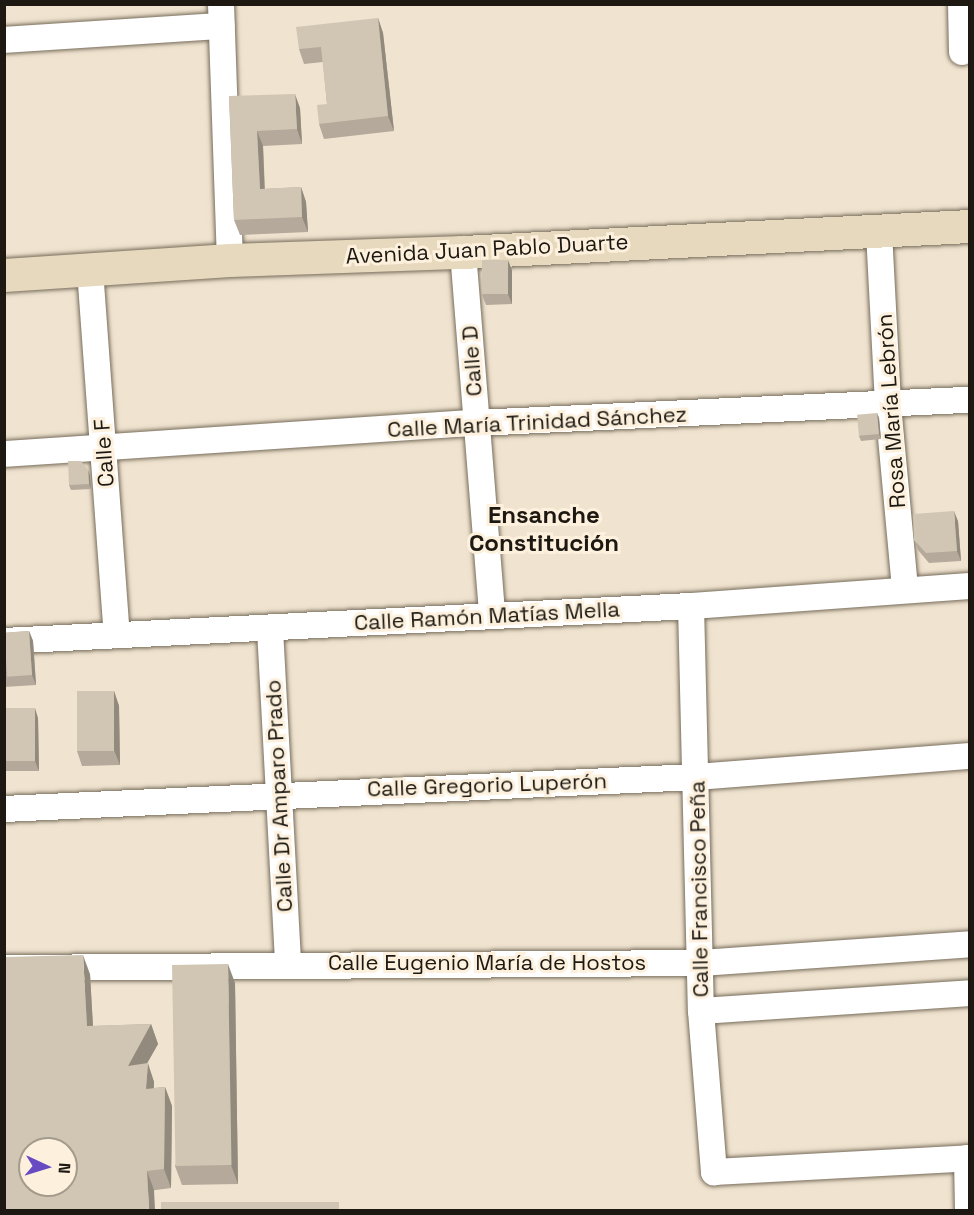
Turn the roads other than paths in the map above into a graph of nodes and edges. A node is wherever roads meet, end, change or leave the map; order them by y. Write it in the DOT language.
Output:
graph roads {
  1 [pos="961,4"];
  2 [pos="222,15"];
  3 [pos="4,40"];
  4 [pos="962,52"];
  5 [pos="969,226"];
  6 [pos="879,232"];
  7 [pos="463,252"];
  8 [pos="230,260"];
  9 [pos="90,270"];
  10 [pos="4,274"];
  11 [pos="969,400"];
  12 [pos="888,405"];
  13 [pos="476,423"];
  14 [pos="104,450"];
  15 [pos="4,454"];
  16 [pos="969,586"];
  17 [pos="905,589"];
  18 [pos="691,606"];
  19 [pos="492,613"];
  20 [pos="270,629"];
  21 [pos="117,635"];
  22 [pos="4,641"];
  23 [pos="969,756"];
  24 [pos="696,777"];
  25 [pos="281,793"];
  26 [pos="4,808"];
  27 [pos="969,944"];
  28 [pos="288,963"];
  29 [pos="701,963"];
  30 [pos="4,968"];
  31 [pos="969,993"];
  32 [pos="701,1011"];
  33 [pos="968,1158"];
  34 [pos="968,1210"];
  1 -- 4 [label="street"];
  2 -- 3 [label="street"];
  2 -- 8 [label="street"];
  5 -- 6 [label="main road, Avenida Juan Pablo Duarte"];
  6 -- 7 [label="main road, Avenida Juan Pablo Duarte"];
  6 -- 12 [label="street, Rosa María Lebrón"];
  7 -- 8 [label="main road, Avenida Juan Pablo Duarte"];
  7 -- 13 [label="street, Calle D"];
  8 -- 9 [label="main road, Avenida Juan Pablo Duarte"];
  9 -- 10 [label="main road, Avenida Juan Pablo Duarte"];
  9 -- 14 [label="street, Calle F"];
  11 -- 12 [label="street, Calle María Trinidad Sánchez"];
  12 -- 13 [label="street, Calle María Trinidad Sánchez"];
  12 -- 17 [label="street, Rosa María Lebrón"];
  13 -- 14 [label="street, Calle María Trinidad Sánchez"];
  13 -- 19 [label="street, Calle D"];
  14 -- 15 [label="street, Calle María Trinidad Sánchez"];
  14 -- 21 [label="street, Calle F"];
  16 -- 17 [label="street, Calle Ramón Matías Mella"];
  17 -- 18 [label="street, Calle Ramón Matías Mella"];
  18 -- 19 [label="street, Calle Ramón Matías Mella"];
  18 -- 24 [label="street, Calle Francisco Peña"];
  19 -- 20 [label="street, Calle Ramón Matías Mella"];
  20 -- 21 [label="street, Calle Ramón Matías Mella"];
  20 -- 25 [label="street, Calle Dr Amparo Prado"];
  21 -- 22 [label="street, Calle Ramón Matías Mella"];
  23 -- 24 [label="street, Calle Gregorio Luperón"];
  24 -- 25 [label="street, Calle Gregorio Luperón"];
  24 -- 29 [label="street, Calle Francisco Peña"];
  25 -- 26 [label="street, Calle Gregorio Luperón"];
  25 -- 28 [label="street, Calle Dr Amparo Prado"];
  27 -- 29 [label="street, Calle Eugenio María de Hostos"];
  28 -- 29 [label="street, Calle Eugenio María de Hostos"];
  28 -- 30 [label="street, Calle Eugenio María de Hostos"];
  29 -- 32 [label="street, Calle Francisco Peña"];
  31 -- 32 [label="street"];
  32 -- 33 [label="street, Calle Francisco Peña"];
  33 -- 34 [label="street"];
}
